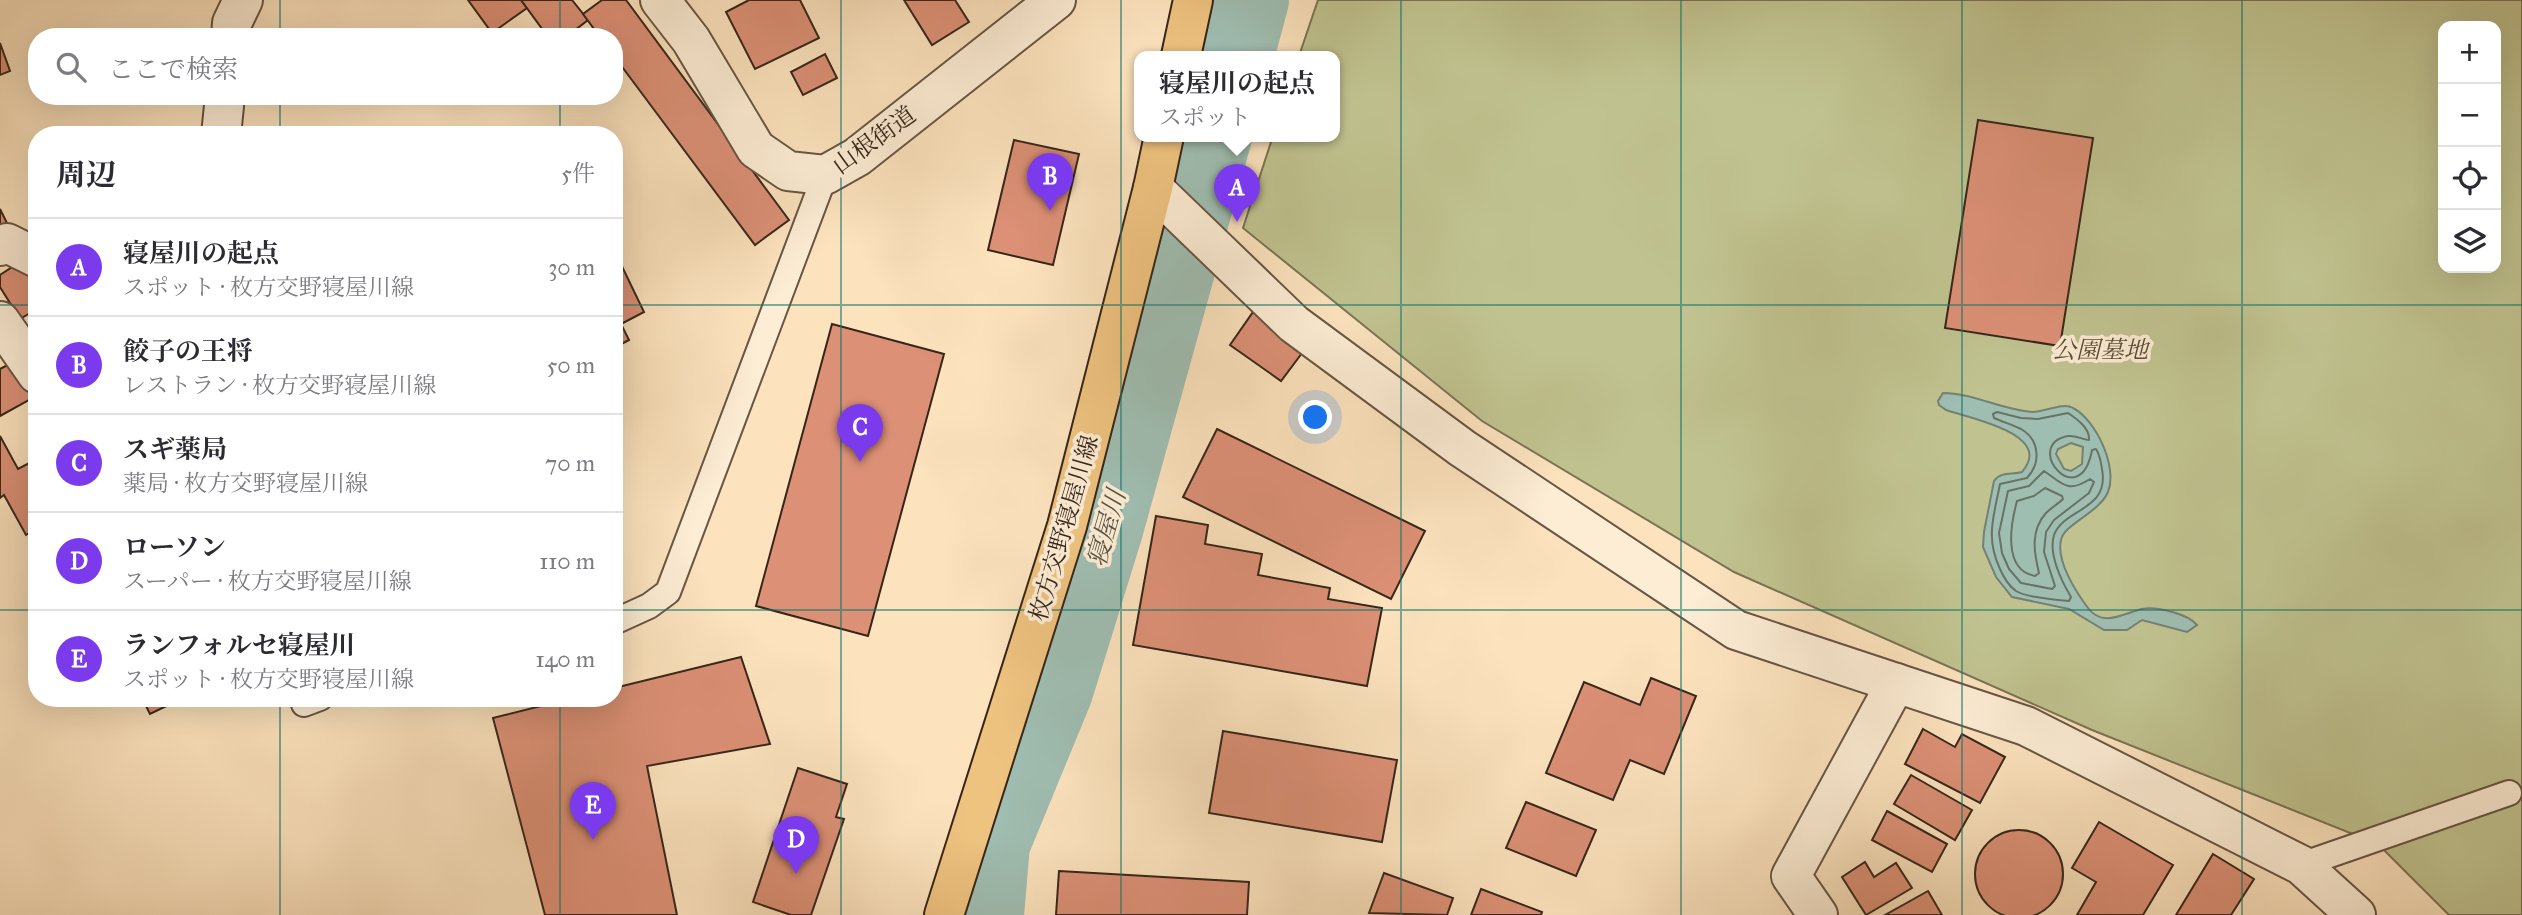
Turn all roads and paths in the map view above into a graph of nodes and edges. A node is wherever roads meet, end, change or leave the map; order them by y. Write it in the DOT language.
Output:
graph roads {
  1 [pos="243,0"];
  2 [pos="660,0"];
  3 [pos="1056,0"];
  4 [pos="1193,0"];
  5 [pos="231,28"];
  6 [pos="1182,51"];
  7 [pos="224,105"];
  8 [pos="222,126"];
  9 [pos="1164,142"];
  10 [pos="825,175"];
  11 [pos="1165,199"];
  12 [pos="0,246"];
  13 [pos="28,254"];
  14 [pos="0,321"];
  15 [pos="28,361"];
  16 [pos="623,618"];
  17 [pos="1896,683"];
  18 [pos="2509,793"];
  19 [pos="2301,864"];
  20 [pos="944,915"];
  21 [pos="1818,915"];
  22 [pos="2357,915"];
  1 -- 5 [label="street"];
  2 -- 10 [label="street, 山根街道"];
  3 -- 10 [label="street, 山根街道"];
  4 -- 6 [label="main road"];
  7 -- 8 [label="street"];
  9 -- 11 [label="main road, 枚方交野寝屋川線"];
  10 -- 16 [label="lane"];
  11 -- 17 [label="street"];
  11 -- 20 [label="main road, 枚方交野寝屋川線"];
  12 -- 13 [label="street"];
  14 -- 15 [label="street"];
  17 -- 19 [label="street"];
  17 -- 21 [label="street"];
  18 -- 19 [label="lane"];
  19 -- 22 [label="street"];
}
